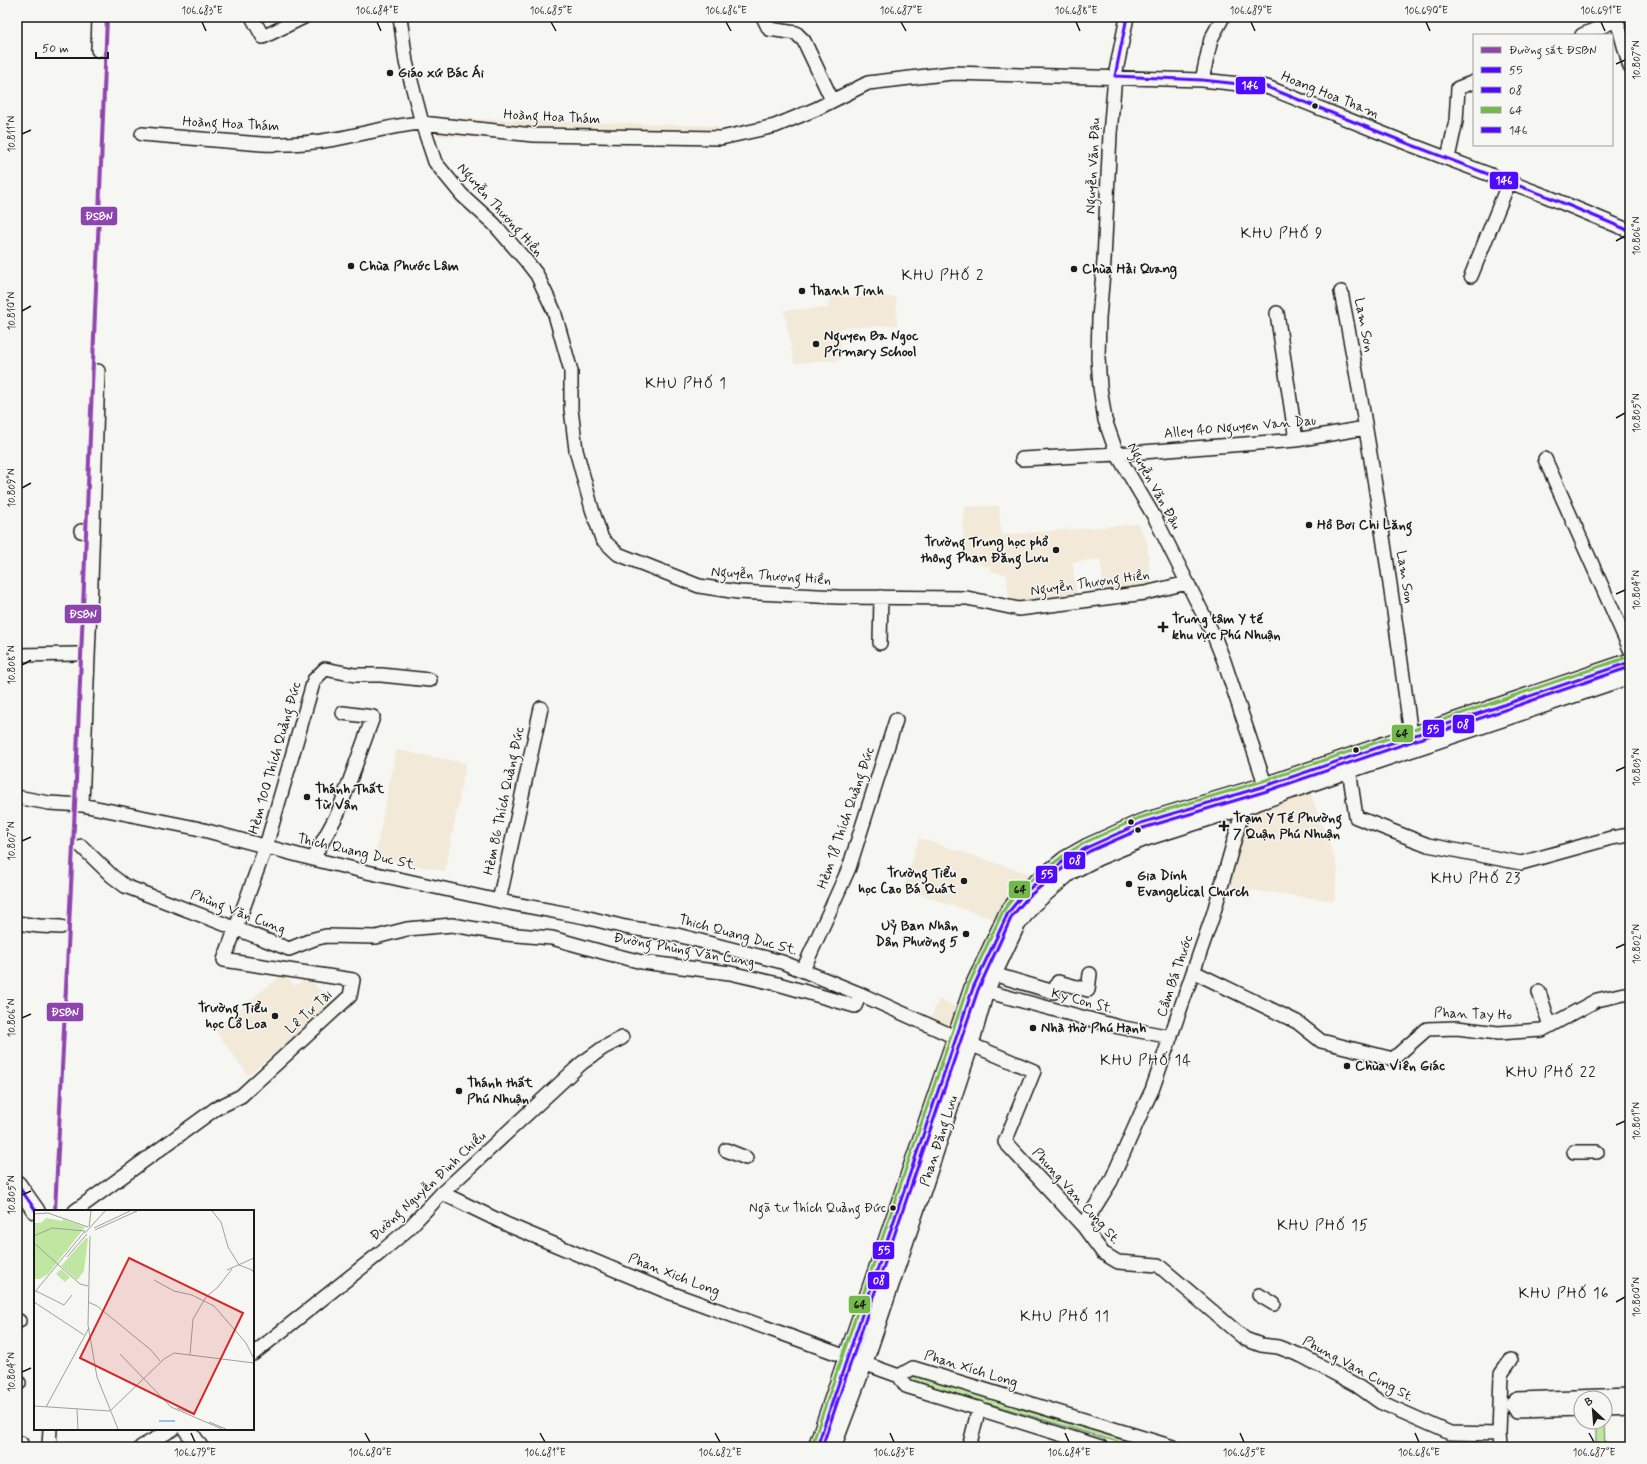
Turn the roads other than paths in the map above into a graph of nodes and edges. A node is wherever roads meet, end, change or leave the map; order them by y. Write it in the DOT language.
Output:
graph roads {
  1 [pos="99,17"];
  2 [pos="252,17"];
  3 [pos="304,17"];
  4 [pos="400,17"];
  5 [pos="763,17"];
  6 [pos="1127,17"];
  7 [pos="1223,17"];
  8 [pos="1616,18"];
  9 [pos="1584,34"];
  10 [pos="98,50"];
  11 [pos="1630,67"];
  12 [pos="1115,76"];
  13 [pos="1202,80"];
  14 [pos="1473,82"];
  15 [pos="832,100"];
  16 [pos="422,123"];
  17 [pos="142,134"];
  18 [pos="1448,158"];
  19 [pos="1509,182"];
  20 [pos="1630,231"];
  21 [pos="1471,276"];
  22 [pos="1341,292"];
  23 [pos="1277,313"];
  24 [pos="98,371"];
  25 [pos="1365,428"];
  26 [pos="1296,440"];
  27 [pos="1117,454"];
  28 [pos="1022,459"];
  29 [pos="1545,459"];
  30 [pos="1187,583"];
  31 [pos="881,597"];
  32 [pos="880,643"];
  33 [pos="1630,649"];
  34 [pos="76,654"];
  35 [pos="17,655"];
  36 [pos="1630,662"];
  37 [pos="1630,675"];
  38 [pos="430,680"];
  39 [pos="541,708"];
  40 [pos="343,713"];
  41 [pos="896,720"];
  42 [pos="1413,741"];
  43 [pos="1349,769"];
  44 [pos="1267,792"];
  45 [pos="17,797"];
  46 [pos="1242,800"];
  47 [pos="82,805"];
  48 [pos="1630,836"];
  49 [pos="81,846"];
  50 [pos="266,846"];
  51 [pos="313,860"];
  52 [pos="500,901"];
  53 [pos="17,923"];
  54 [pos="61,927"];
  55 [pos="235,928"];
  56 [pos="469,928"];
  57 [pos="787,963"];
  58 [pos="803,970"];
  59 [pos="1194,972"];
  60 [pos="993,974"];
  61 [pos="1090,974"];
  62 [pos="820,976"];
  63 [pos="778,984"];
  64 [pos="985,991"];
  65 [pos="1538,992"];
  66 [pos="814,993"];
  67 [pos="860,994"];
  68 [pos="1630,994"];
  69 [pos="1550,1026"];
  70 [pos="1171,1037"];
  71 [pos="622,1038"];
  72 [pos="963,1041"];
  73 [pos="726,1150"];
  74 [pos="1574,1152"];
  75 [pos="1597,1152"];
  76 [pos="746,1158"];
  77 [pos="17,1184"];
  78 [pos="442,1192"];
  79 [pos="35,1210"];
  80 [pos="76,1210"];
  81 [pos="1083,1226"];
  82 [pos="1259,1296"];
  83 [pos="1274,1304"];
  84 [pos="254,1353"];
  85 [pos="848,1356"];
  86 [pos="1511,1360"];
  87 [pos="864,1362"];
  88 [pos="899,1376"];
  89 [pos="1573,1400"];
  90 [pos="1613,1400"];
  91 [pos="1625,1401"];
  92 [pos="1505,1404"];
  93 [pos="1549,1404"];
  94 [pos="1613,1405"];
  95 [pos="979,1408"];
  96 [pos="1573,1408"];
  97 [pos="50,1430"];
  98 [pos="171,1430"];
  99 [pos="189,1430"];
  100 [pos="1500,1441"];
  101 [pos="1168,1446"];
  102 [pos="49,1447"];
  103 [pos="141,1447"];
  104 [pos="200,1447"];
  105 [pos="817,1447"];
  106 [pos="832,1447"];
  107 [pos="968,1447"];
  108 [pos="1101,1447"];
  1 -- 10 [label="street"];
  2 -- 3 [label="street"];
  4 -- 16 [label="street, Nguyễn Thượng Hiền"];
  5 -- 15 [label="street"];
  6 -- 12 [label="street, Nguyễn Văn Đậu"];
  7 -- 13 [label="street"];
  8 -- 9 [label="street"];
  8 -- 11 [label="street"];
  12 -- 13 [label="street, Hoang Hoa Tham"];
  12 -- 15 [label="street, Hoang Hoa Tham"];
  12 -- 27 [label="street, Nguyễn Văn Đậu"];
  13 -- 18 [label="street, Hoang Hoa Tham"];
  14 -- 18 [label="street"];
  15 -- 16 [label="street, Hoàng Hoa Thám"];
  16 -- 17 [label="street, Hoàng Hoa Thám"];
  16 -- 31 [label="street, Nguyễn Thượng Hiền"];
  18 -- 19 [label="street, Hoang Hoa Tham"];
  19 -- 20 [label="street, Hoang Hoa Tham"];
  19 -- 21 [label="street"];
  22 -- 25 [label="street, Lam Son"];
  23 -- 26 [label="street"];
  24 -- 47 [label="street"];
  25 -- 26 [label="street, Alley 40 Nguyen Van Dau"];
  25 -- 42 [label="street, Lam Son"];
  26 -- 27 [label="street, Alley 40 Nguyen Van Dau"];
  27 -- 28 [label="street, Alley 40 Nguyen Van Dau"];
  27 -- 30 [label="street, Nguyễn Văn Đậu"];
  29 -- 33 [label="street"];
  30 -- 31 [label="street, Nguyễn Thượng Hiền"];
  30 -- 44 [label="street, Nguyễn Văn Đậu"];
  31 -- 32 [label="street"];
  34 -- 35 [label="street"];
  36 -- 42 [label="main road, Phan Đăng Lưu"];
  37 -- 42 [label="main road, Phan Đăng Lưu"];
  38 -- 50 [label="street, Hẻm 100 Thích Quảng Đức"];
  39 -- 52 [label="street, Hẻm 86 Thích Quảng Đức"];
  40 -- 51 [label="street"];
  41 -- 58 [label="street, Hẻm 18 Thích Quảng Đức"];
  42 -- 43 [label="main road, Phan Đăng Lưu"];
  42 -- 44 [label="main road, Phan Đăng Lưu"];
  43 -- 44 [label="main road, Phan Đăng Lưu"];
  43 -- 48 [label="street"];
  44 -- 46 [label="main road, Phan Đăng Lưu"];
  45 -- 47 [label="street"];
  46 -- 59 [label="street, Cầm Bá Thước"];
  46 -- 60 [label="main road, Phan Đăng Lưu"];
  46 -- 72 [label="main road, Phan Đăng Lưu"];
  47 -- 50 [label="street, Thich Quang Duc St."];
  49 -- 55 [label="street, Phùng Văn Cung"];
  50 -- 51 [label="street, Thich Quang Duc St."];
  50 -- 55 [label="street, Lê Tự Tài"];
  51 -- 52 [label="street, Thich Quang Duc St."];
  52 -- 57 [label="street, Thich Quang Duc St."];
  53 -- 54 [label="street"];
  55 -- 56 [label="street, Phùng Văn Cung"];
  55 -- 80 [label="street, Lê Tự Tài"];
  56 -- 63 [label="street, Đường Phùng Văn Cung"];
  57 -- 58 [label="street, Thich Quang Duc St."];
  57 -- 63 [label="street"];
  58 -- 62 [label="street, Thich Quang Duc St."];
  59 -- 69 [label="street, Phan Tay Ho"];
  59 -- 70 [label="street, Cầm Bá Thước"];
  60 -- 61 [label="street"];
  60 -- 64 [label="main road, Phan Đăng Lưu"];
  62 -- 66 [label="street"];
  62 -- 67 [label="street, Thich Quang Duc St."];
  63 -- 66 [label="street, Đường Phùng Văn Cung"];
  64 -- 70 [label="street, Ky Con St."];
  64 -- 72 [label="main road, Phan Đăng Lưu"];
  65 -- 69 [label="street"];
  66 -- 67 [label="street, Đường Phùng Văn Cung"];
  67 -- 72 [label="street, Thich Quang Duc St."];
  68 -- 69 [label="street, Phan Tay Ho"];
  70 -- 81 [label="street, Cầm Bá Thước"];
  71 -- 78 [label="street, Đường Nguyễn Đình Chiểu"];
  72 -- 81 [label="street, Phung Van Cung St."];
  72 -- 85 [label="main road, Phan Đăng Lưu"];
  72 -- 87 [label="main road, Phan Đăng Lưu"];
  73 -- 76 [label="street"];
  74 -- 75 [label="street"];
  77 -- 79 [label="main road"];
  78 -- 84 [label="street, Đường Nguyễn Đình Chiểu"];
  78 -- 85 [label="street, Phan Xich Long"];
  81 -- 100 [label="street, Phung Van Cung St."];
  82 -- 83 [label="street"];
  85 -- 87 [label="street, Phan Xich Long"];
  85 -- 105 [label="main road, Phan Đăng Lưu"];
  86 -- 92 [label="street"];
  87 -- 88 [label="street, Phan Xich Long"];
  87 -- 106 [label="main road, Phan Đăng Lưu"];
  88 -- 95 [label="street"];
  88 -- 101 [label="street, Phan Xích Long"];
  89 -- 93 [label="street"];
  90 -- 91 [label="street"];
  91 -- 94 [label="street"];
  92 -- 93 [label="street"];
  92 -- 100 [label="street"];
  93 -- 96 [label="street"];
  95 -- 107 [label="street"];
  95 -- 108 [label="street"];
  97 -- 102 [label="street"];
  98 -- 103 [label="street"];
  99 -- 104 [label="main road"];
}
